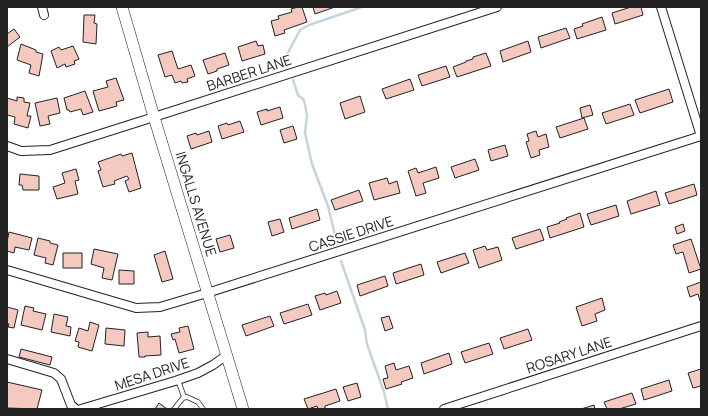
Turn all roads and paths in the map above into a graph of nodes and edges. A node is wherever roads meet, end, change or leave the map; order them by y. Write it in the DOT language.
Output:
graph roads {
  1 [pos="122,7"];
  2 [pos="497,7"];
  3 [pos="661,7"];
  4 [pos="154,117"];
  5 [pos="701,136"];
  6 [pos="7,146"];
  7 [pos="7,270"];
  8 [pos="207,294"];
  9 [pos="701,326"];
  10 [pos="227,355"];
  11 [pos="7,359"];
  12 [pos="178,380"];
  13 [pos="184,397"];
  14 [pos="76,409"];
  15 [pos="81,409"];
  16 [pos="174,409"];
  17 [pos="203,409"];
  18 [pos="243,409"];
  19 [pos="444,409"];
  1 -- 4 [label="street, INGALLS AVENUE"];
  2 -- 4 [label="street, BARBER LANE"];
  3 -- 5 [label="street"];
  4 -- 6 [label="street, BARBER LANE"];
  4 -- 8 [label="street, INGALLS AVENUE"];
  5 -- 8 [label="street, CASSIE DRIVE"];
  7 -- 8 [label="street, CASSIE DRIVE"];
  8 -- 10 [label="street, INGALLS AVENUE"];
  9 -- 19 [label="street, ROSARY LANE"];
  10 -- 12 [label="street, MESA DRIVE"];
  10 -- 18 [label="street, INGALLS AVENUE"];
  11 -- 14 [label="street"];
  12 -- 13 [label="lane"];
  12 -- 15 [label="street, MESA DRIVE"];
  13 -- 16 [label="lane"];
  13 -- 17 [label="lane"];
}
